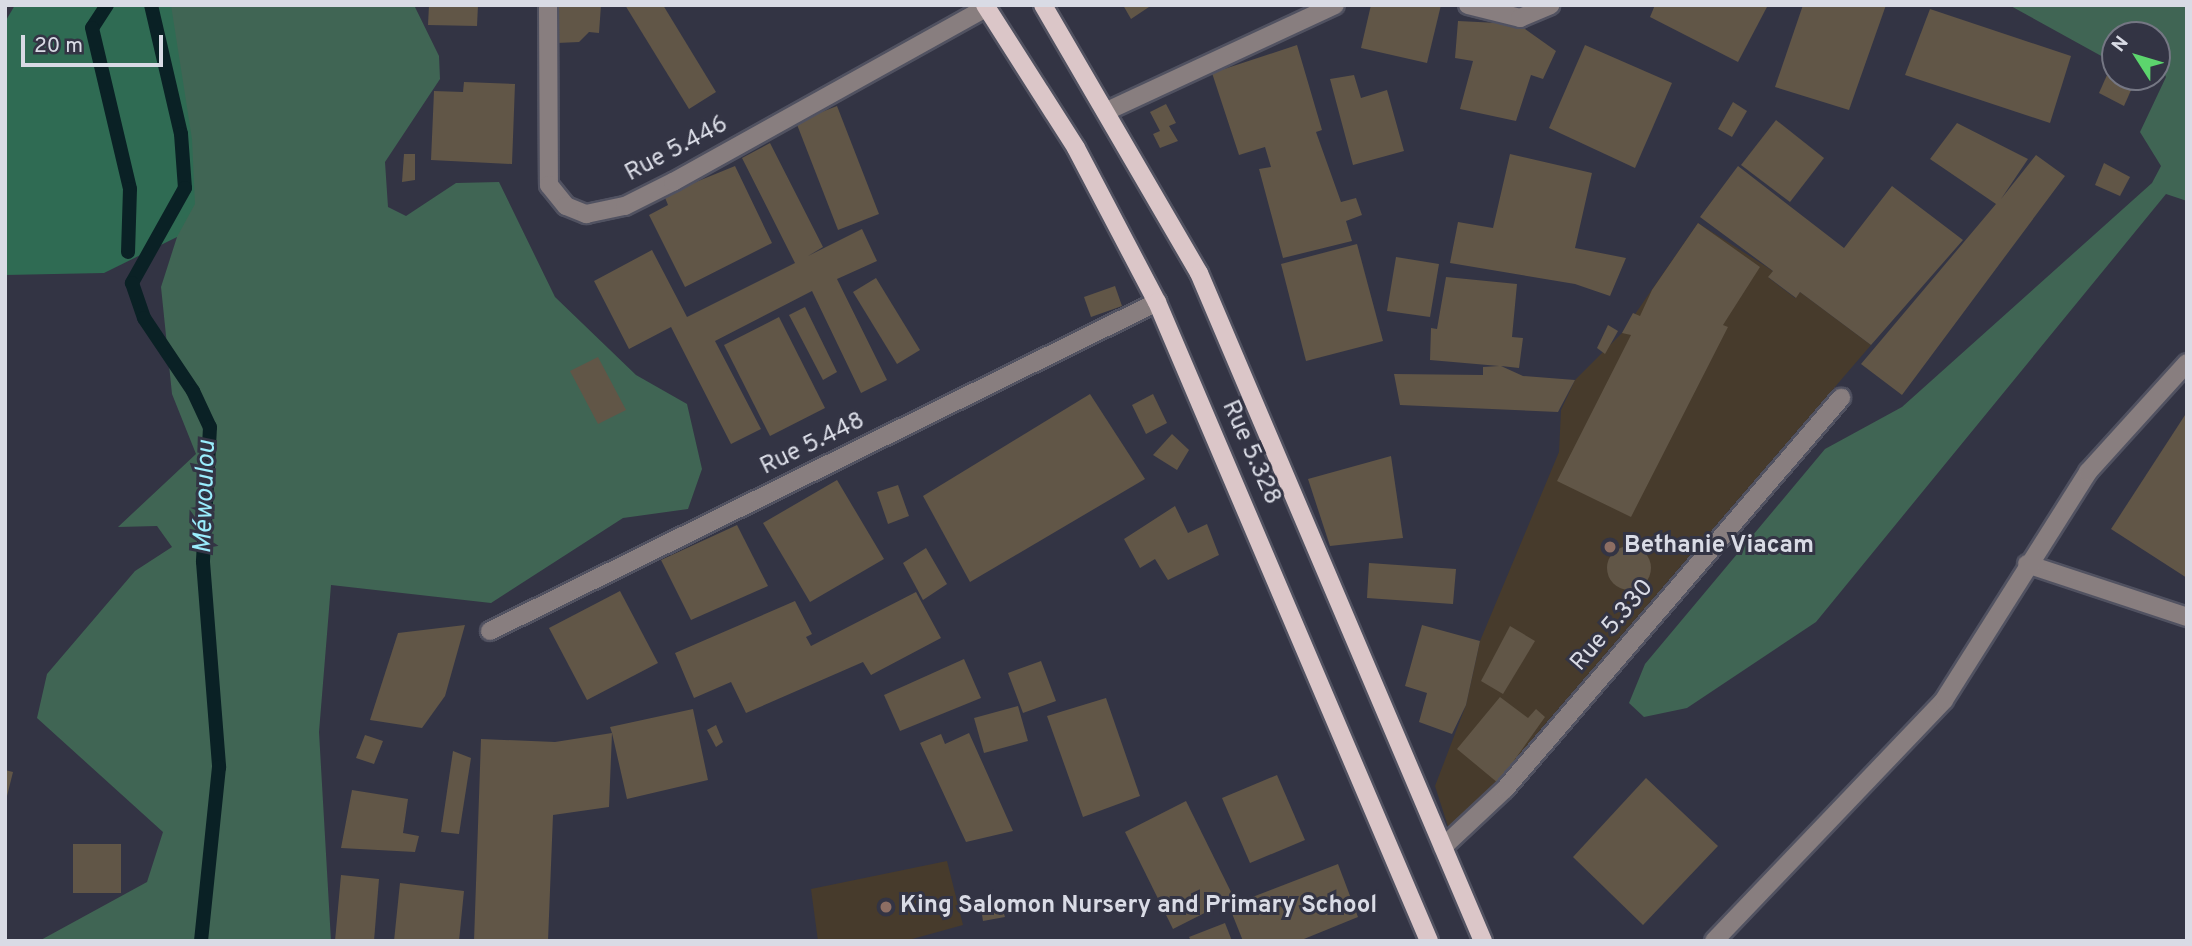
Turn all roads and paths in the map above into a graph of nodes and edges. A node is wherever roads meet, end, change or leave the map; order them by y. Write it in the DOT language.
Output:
graph roads {
  1 [pos="548,5"];
  2 [pos="1043,5"];
  3 [pos="1335,5"];
  4 [pos="1468,5"];
  5 [pos="1550,5"];
  6 [pos="986,7"];
  7 [pos="1109,110"];
  8 [pos="1157,302"];
  9 [pos="2187,363"];
  10 [pos="1841,398"];
  11 [pos="2027,564"];
  12 [pos="2187,617"];
  13 [pos="490,631"];
  14 [pos="1443,847"];
  15 [pos="1429,941"];
  16 [pos="1483,941"];
  17 [pos="1714,941"];
  1 -- 6 [label="street, Rue 5.446"];
  2 -- 7 [label="main road, Rue 5.328"];
  3 -- 7 [label="street"];
  4 -- 5 [label="street"];
  6 -- 8 [label="main road, Rue 5.328"];
  7 -- 14 [label="main road, Rue 5.328"];
  8 -- 13 [label="street, Rue 5.448"];
  8 -- 15 [label="main road, Rue 5.328"];
  9 -- 11 [label="street"];
  10 -- 14 [label="street, Rue 5.330"];
  11 -- 12 [label="street"];
  11 -- 17 [label="street"];
  14 -- 16 [label="main road, Rue 5.328"];
}
